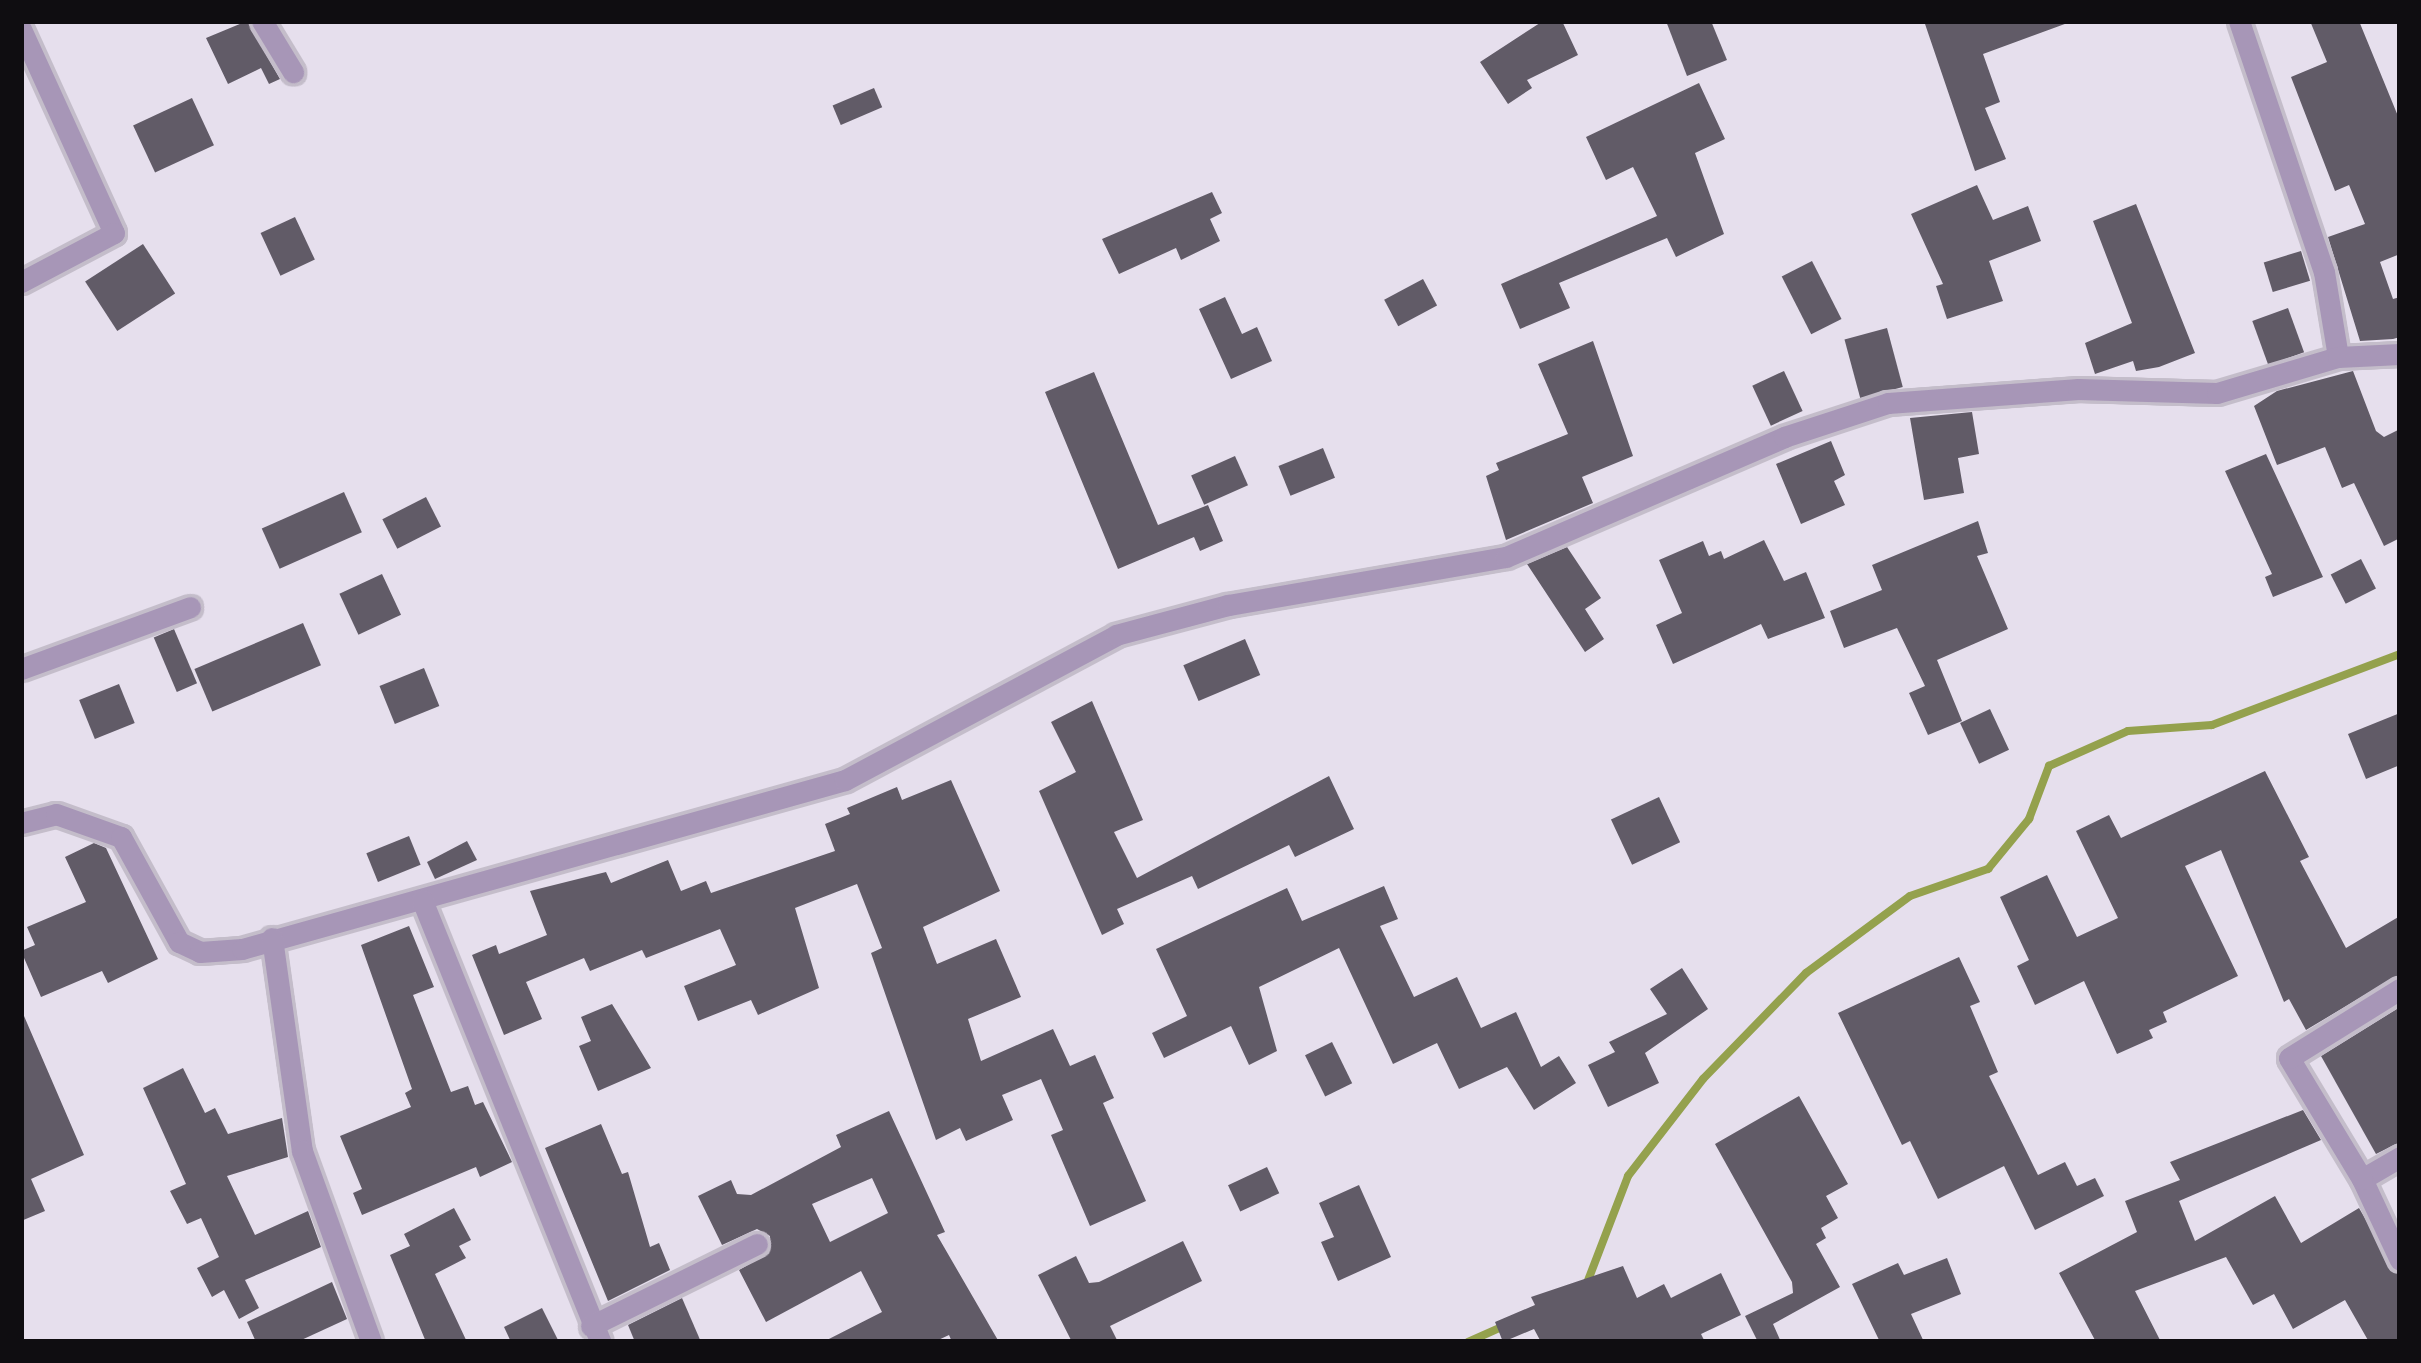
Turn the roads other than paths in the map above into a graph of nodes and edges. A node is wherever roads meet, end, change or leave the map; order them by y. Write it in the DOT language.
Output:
graph roads {
  1 [pos="262,21"];
  2 [pos="2240,21"];
  3 [pos="21,29"];
  4 [pos="293,71"];
  5 [pos="21,282"];
  6 [pos="2400,354"];
  7 [pos="2338,357"];
  8 [pos="190,607"];
  9 [pos="21,669"];
  10 [pos="21,823"];
  11 [pos="422,900"];
  12 [pos="272,938"];
  13 [pos="2400,988"];
  14 [pos="2400,1157"];
  15 [pos="2362,1179"];
  16 [pos="758,1244"];
  17 [pos="2400,1260"];
  18 [pos="596,1334"];
  19 [pos="371,1342"];
  1 -- 4 [label="street"];
  2 -- 7 [label="street"];
  3 -- 5 [label="street"];
  6 -- 7 [label="street"];
  7 -- 11 [label="street"];
  8 -- 9 [label="street"];
  10 -- 12 [label="street"];
  11 -- 12 [label="street"];
  11 -- 18 [label="street"];
  12 -- 19 [label="street"];
  13 -- 15 [label="street"];
  14 -- 15 [label="street"];
  15 -- 17 [label="street"];
  16 -- 18 [label="street"];
}
